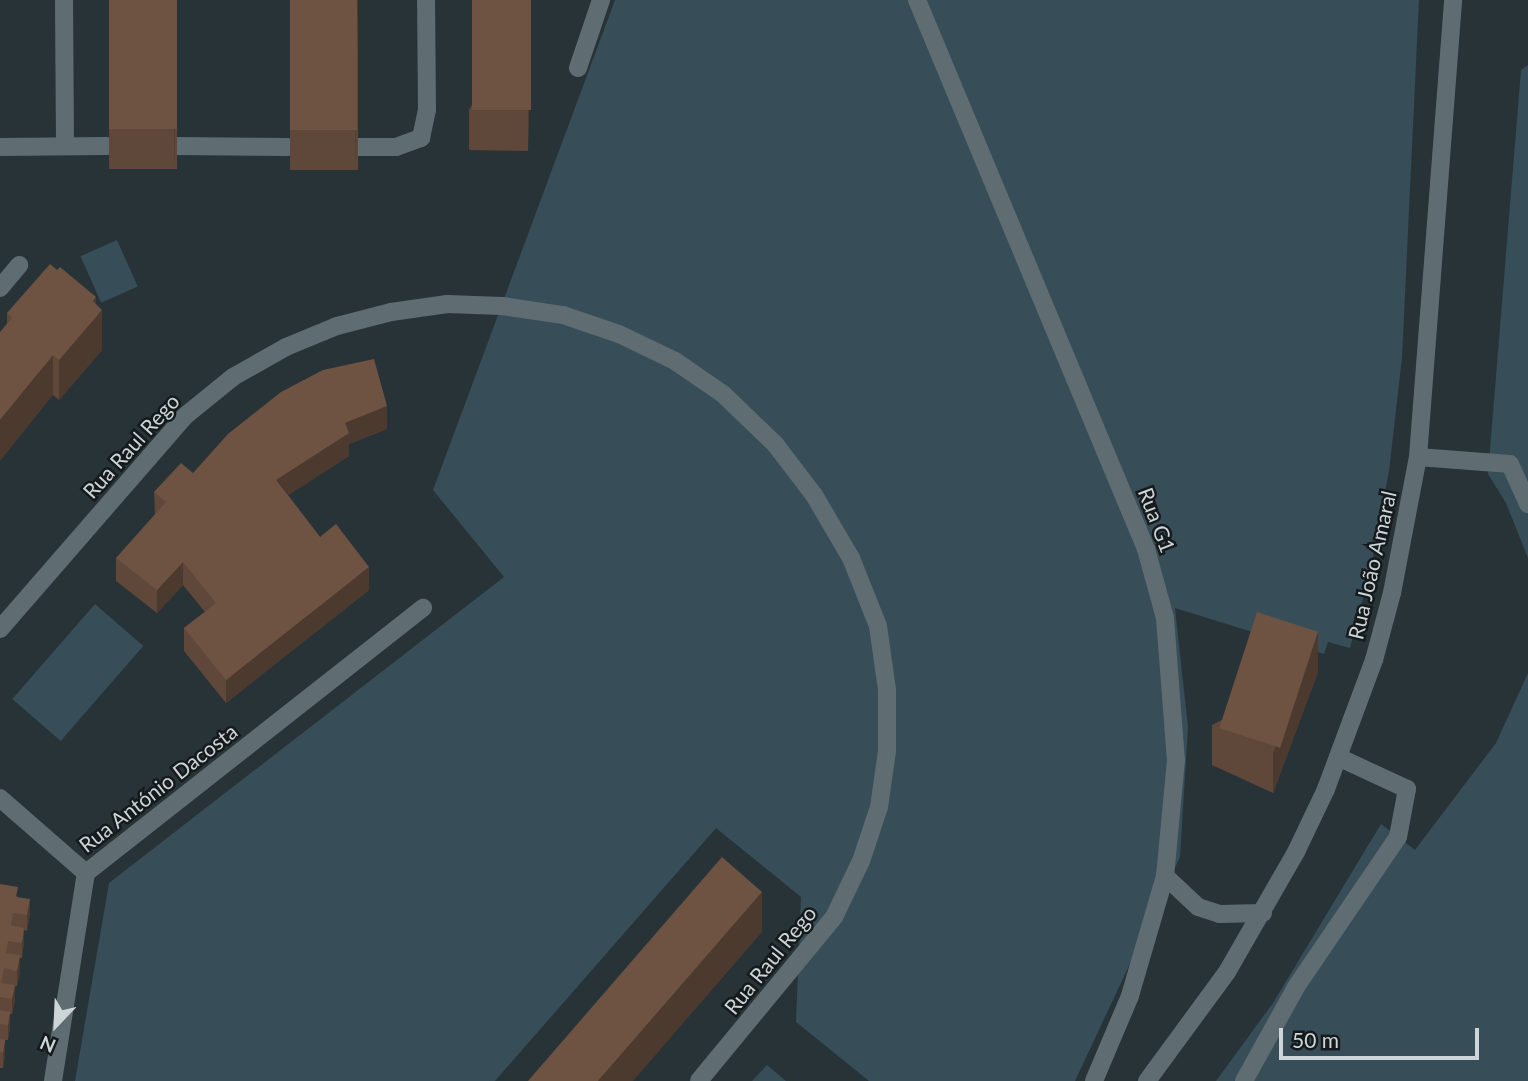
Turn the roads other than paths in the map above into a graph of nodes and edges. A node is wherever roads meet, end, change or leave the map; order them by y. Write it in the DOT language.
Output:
graph roads {
  1 [pos="64,0"];
  2 [pos="426,0"];
  3 [pos="601,0"];
  4 [pos="917,0"];
  5 [pos="1452,0"];
  6 [pos="578,68"];
  7 [pos="65,146"];
  8 [pos="107,146"];
  9 [pos="174,146"];
  10 [pos="0,147"];
  11 [pos="288,147"];
  12 [pos="355,147"];
  13 [pos="19,265"];
  14 [pos="0,288"];
  15 [pos="1418,457"];
  16 [pos="1528,504"];
  17 [pos="424,608"];
  18 [pos="0,629"];
  19 [pos="1338,757"];
  20 [pos="0,798"];
  21 [pos="86,873"];
  22 [pos="1165,876"];
  23 [pos="1263,913"];
  24 [pos="53,1081"];
  25 [pos="699,1081"];
  26 [pos="1094,1081"];
  27 [pos="1147,1081"];
  28 [pos="1244,1081"];
  1 -- 7 [label="street"];
  2 -- 12 [label="street"];
  3 -- 6 [label="street"];
  4 -- 22 [label="street, Rua G1"];
  5 -- 15 [label="street, Rua João Amaral"];
  7 -- 8 [label="street"];
  7 -- 10 [label="street"];
  9 -- 11 [label="street"];
  13 -- 14 [label="street"];
  15 -- 16 [label="street"];
  15 -- 19 [label="street, Rua João Amaral"];
  17 -- 21 [label="street, Rua António Dacosta"];
  18 -- 25 [label="street, Rua Raul Rego"];
  19 -- 23 [label="street, Rua João Amaral"];
  19 -- 28 [label="street"];
  20 -- 21 [label="street"];
  21 -- 24 [label="street, Rua António Dacosta"];
  22 -- 23 [label="street"];
  22 -- 26 [label="street, Rua G1"];
  23 -- 27 [label="street, Rua João Amaral"];
}
